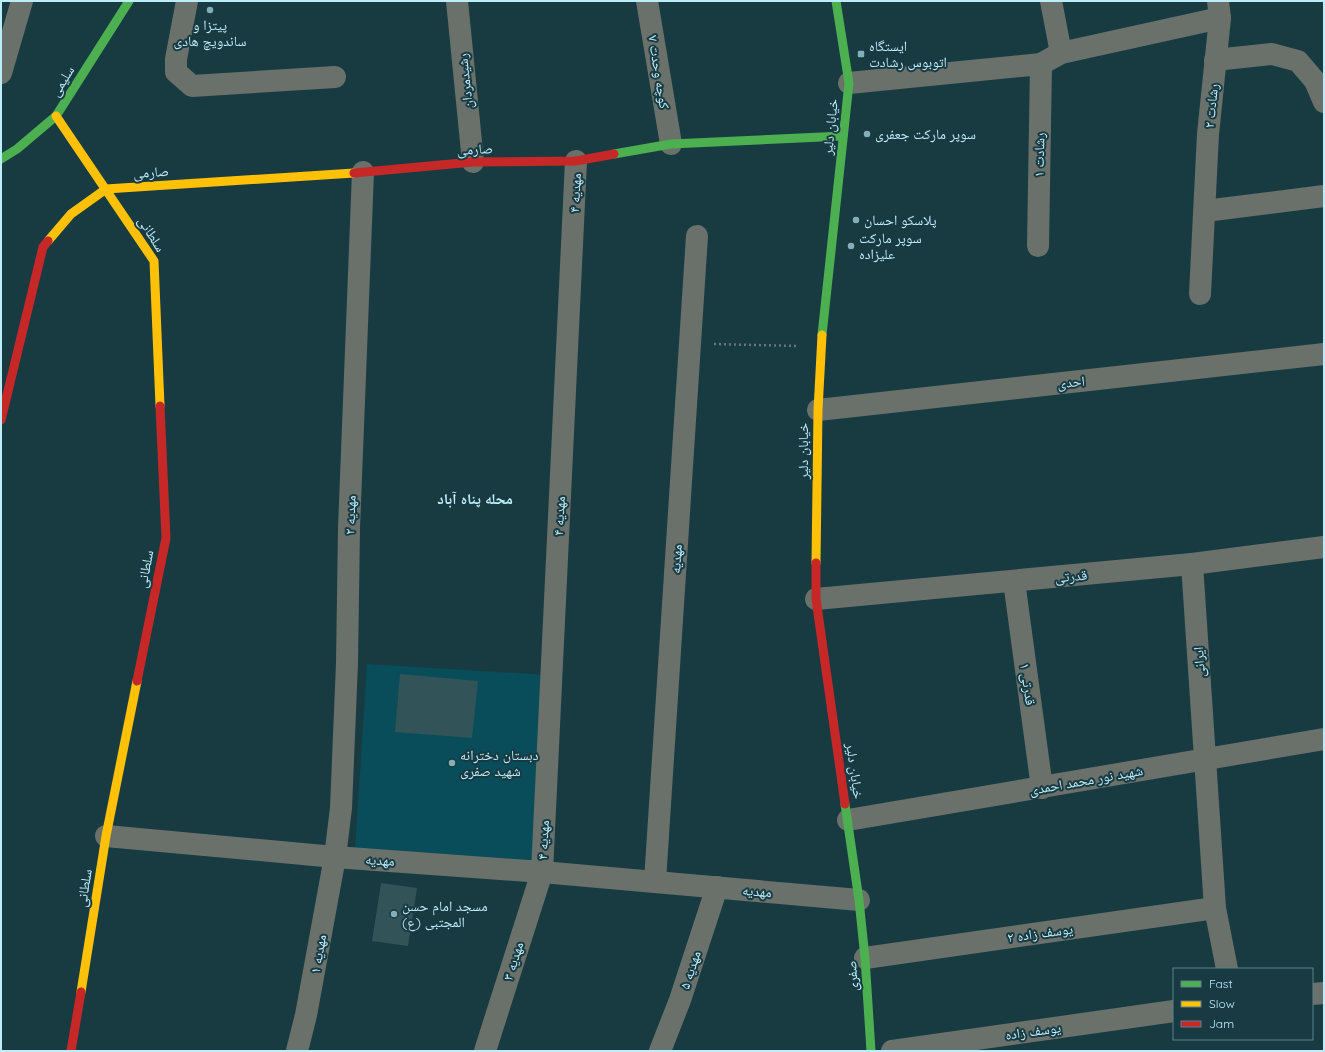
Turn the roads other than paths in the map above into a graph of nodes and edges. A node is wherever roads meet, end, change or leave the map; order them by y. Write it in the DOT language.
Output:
graph roads {
  1 [pos="22,1"];
  2 [pos="128,1"];
  3 [pos="187,1"];
  4 [pos="457,1"];
  5 [pos="647,1"];
  6 [pos="836,1"];
  7 [pos="1051,1"];
  8 [pos="1219,10"];
  9 [pos="1061,53"];
  10 [pos="1215,60"];
  11 [pos="1041,64"];
  12 [pos="1,73"];
  13 [pos="335,77"];
  14 [pos="849,83"];
  15 [pos="1324,102"];
  16 [pos="56,116"];
  17 [pos="843,136"];
  18 [pos="670,144"];
  19 [pos="1,159"];
  20 [pos="576,161"];
  21 [pos="473,162"];
  22 [pos="363,172"];
  23 [pos="106,189"];
  24 [pos="1324,196"];
  25 [pos="1205,211"];
  26 [pos="697,236"];
  27 [pos="1038,246"];
  28 [pos="1200,294"];
  29 [pos="1324,354"];
  30 [pos="818,410"];
  31 [pos="1,420"];
  32 [pos="1324,547"];
  33 [pos="1192,564"];
  34 [pos="1014,581"];
  35 [pos="816,599"];
  36 [pos="1324,739"];
  37 [pos="1205,760"];
  38 [pos="1042,788"];
  39 [pos="848,820"];
  40 [pos="106,836"];
  41 [pos="335,857"];
  42 [pos="542,872"];
  43 [pos="655,881"];
  44 [pos="717,887"];
  45 [pos="859,900"];
  46 [pos="1215,908"];
  47 [pos="865,958"];
  48 [pos="1227,968"];
  49 [pos="1324,993"];
  50 [pos="1313,994"];
  51 [pos="1173,1011"];
  52 [pos="71,1051"];
  53 [pos="297,1051"];
  54 [pos="485,1051"];
  55 [pos="660,1051"];
  56 [pos="870,1051"];
  57 [pos="892,1051"];
  1 -- 12 [label="street"];
  2 -- 16 [label="street, سلیمی"];
  3 -- 13 [label="street"];
  4 -- 21 [label="street, رشیدمردان"];
  5 -- 18 [label="street, کوچه وحدت ۷"];
  6 -- 14 [label="street, خیابان دلیر"];
  7 -- 9 [label="street"];
  8 -- 9 [label="street"];
  8 -- 10 [label="street, رشادت ۲"];
  9 -- 11 [label="street"];
  10 -- 15 [label="street"];
  10 -- 25 [label="street, رشادت ۲"];
  11 -- 14 [label="street"];
  11 -- 27 [label="street, رشادت ۱"];
  14 -- 17 [label="street, خیابان دلیر"];
  16 -- 19 [label="street, سلیمی"];
  16 -- 23 [label="street, سلطانی"];
  17 -- 18 [label="street, صارمی"];
  17 -- 30 [label="street, خیابان دلیر"];
  18 -- 20 [label="street, صارمی"];
  20 -- 21 [label="street, صارمی"];
  20 -- 42 [label="street, مهدیه ۴"];
  21 -- 22 [label="street, صارمی"];
  22 -- 23 [label="street, صارمی"];
  22 -- 41 [label="street, مهدیه ۲"];
  23 -- 31 [label="street"];
  23 -- 40 [label="street, سلطانی"];
  24 -- 25 [label="street"];
  25 -- 28 [label="street, رشادت ۲"];
  26 -- 43 [label="street, مهدیه"];
  29 -- 30 [label="street, احدی"];
  30 -- 35 [label="street, خیابان دلیر"];
  32 -- 33 [label="street, قدرتی"];
  33 -- 34 [label="street, قدرتی"];
  33 -- 37 [label="street, ایرانی"];
  34 -- 35 [label="street, قدرتی"];
  34 -- 38 [label="street, قدرتی ۱"];
  35 -- 39 [label="street, خیابان دلیر"];
  36 -- 37 [label="street, شهید نور محمد احمدی"];
  37 -- 38 [label="street, شهید نور محمد احمدی"];
  37 -- 46 [label="street"];
  38 -- 39 [label="street, شهید نور محمد احمدی"];
  39 -- 45 [label="street, خیابان دلیر"];
  40 -- 41 [label="street, مهدیه"];
  40 -- 52 [label="street, سلطانی"];
  41 -- 42 [label="street, مهدیه"];
  41 -- 53 [label="street, مهدیه ۱"];
  42 -- 43 [label="street, مهدیه"];
  42 -- 54 [label="street, مهدیه ۳"];
  43 -- 44 [label="street, مهدیه"];
  44 -- 45 [label="street, مهدیه"];
  44 -- 55 [label="street, مهدیه ۵"];
  45 -- 47 [label="street, صفری"];
  46 -- 47 [label="street, یوسف زاده ۲"];
  46 -- 48 [label="street"];
  47 -- 56 [label="street, صفری"];
  49 -- 50 [label="street"];
  51 -- 57 [label="street, یوسف زاده"];
}
